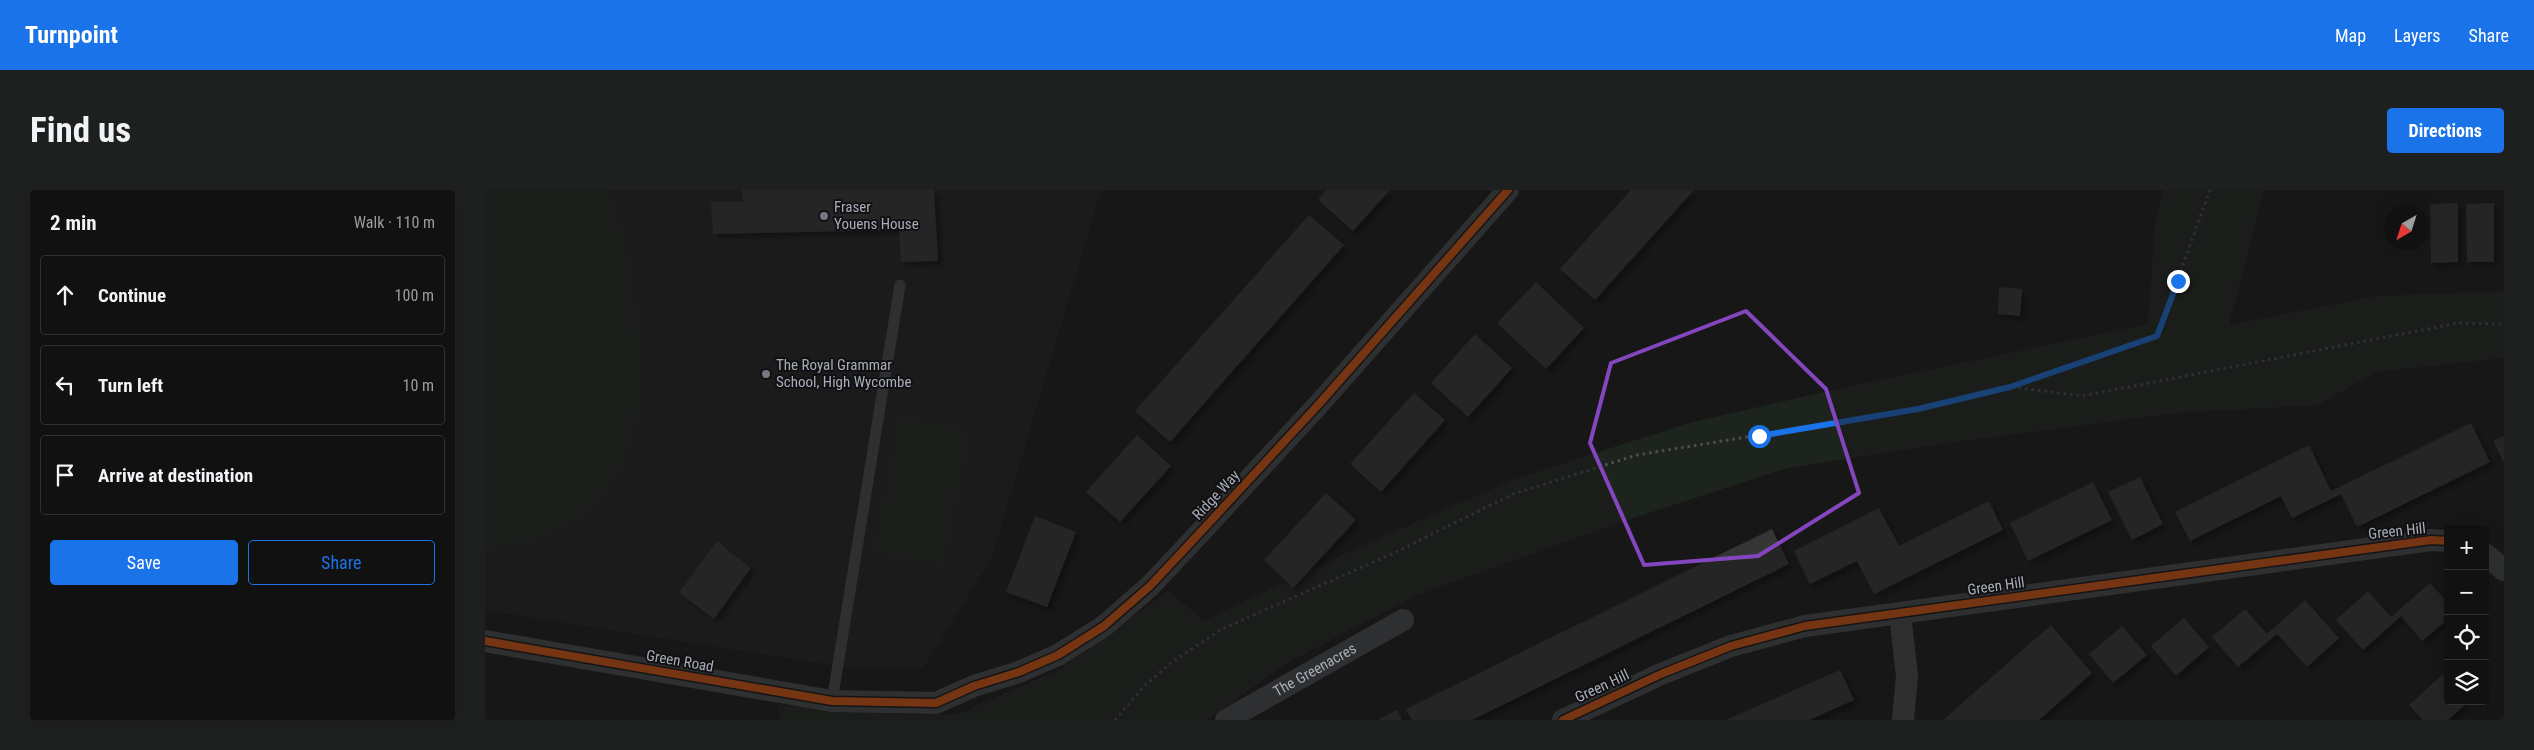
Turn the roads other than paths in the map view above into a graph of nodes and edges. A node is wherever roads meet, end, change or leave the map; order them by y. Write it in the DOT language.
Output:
graph roads {
  1 [pos="1508,190"];
  2 [pos="900,285"];
  3 [pos="2444,541"];
  4 [pos="2489,557"];
  5 [pos="2504,570"];
  6 [pos="1899,614"];
  7 [pos="1403,620"];
  8 [pos="485,641"];
  9 [pos="832,702"];
  10 [pos="872,712"];
  11 [pos="1226,720"];
  12 [pos="1563,720"];
  13 [pos="1903,720"];
  1 -- 10 [label="street, Ridge Way"];
  2 -- 9 [label="lane"];
  3 -- 6 [label="street, Green Hill"];
  4 -- 5 [label="street"];
  6 -- 12 [label="street, Green Hill"];
  6 -- 13 [label="street"];
  7 -- 11 [label="street, The Greenacres"];
  8 -- 9 [label="street, Green Road"];
  9 -- 10 [label="street, Green Road"];
}
